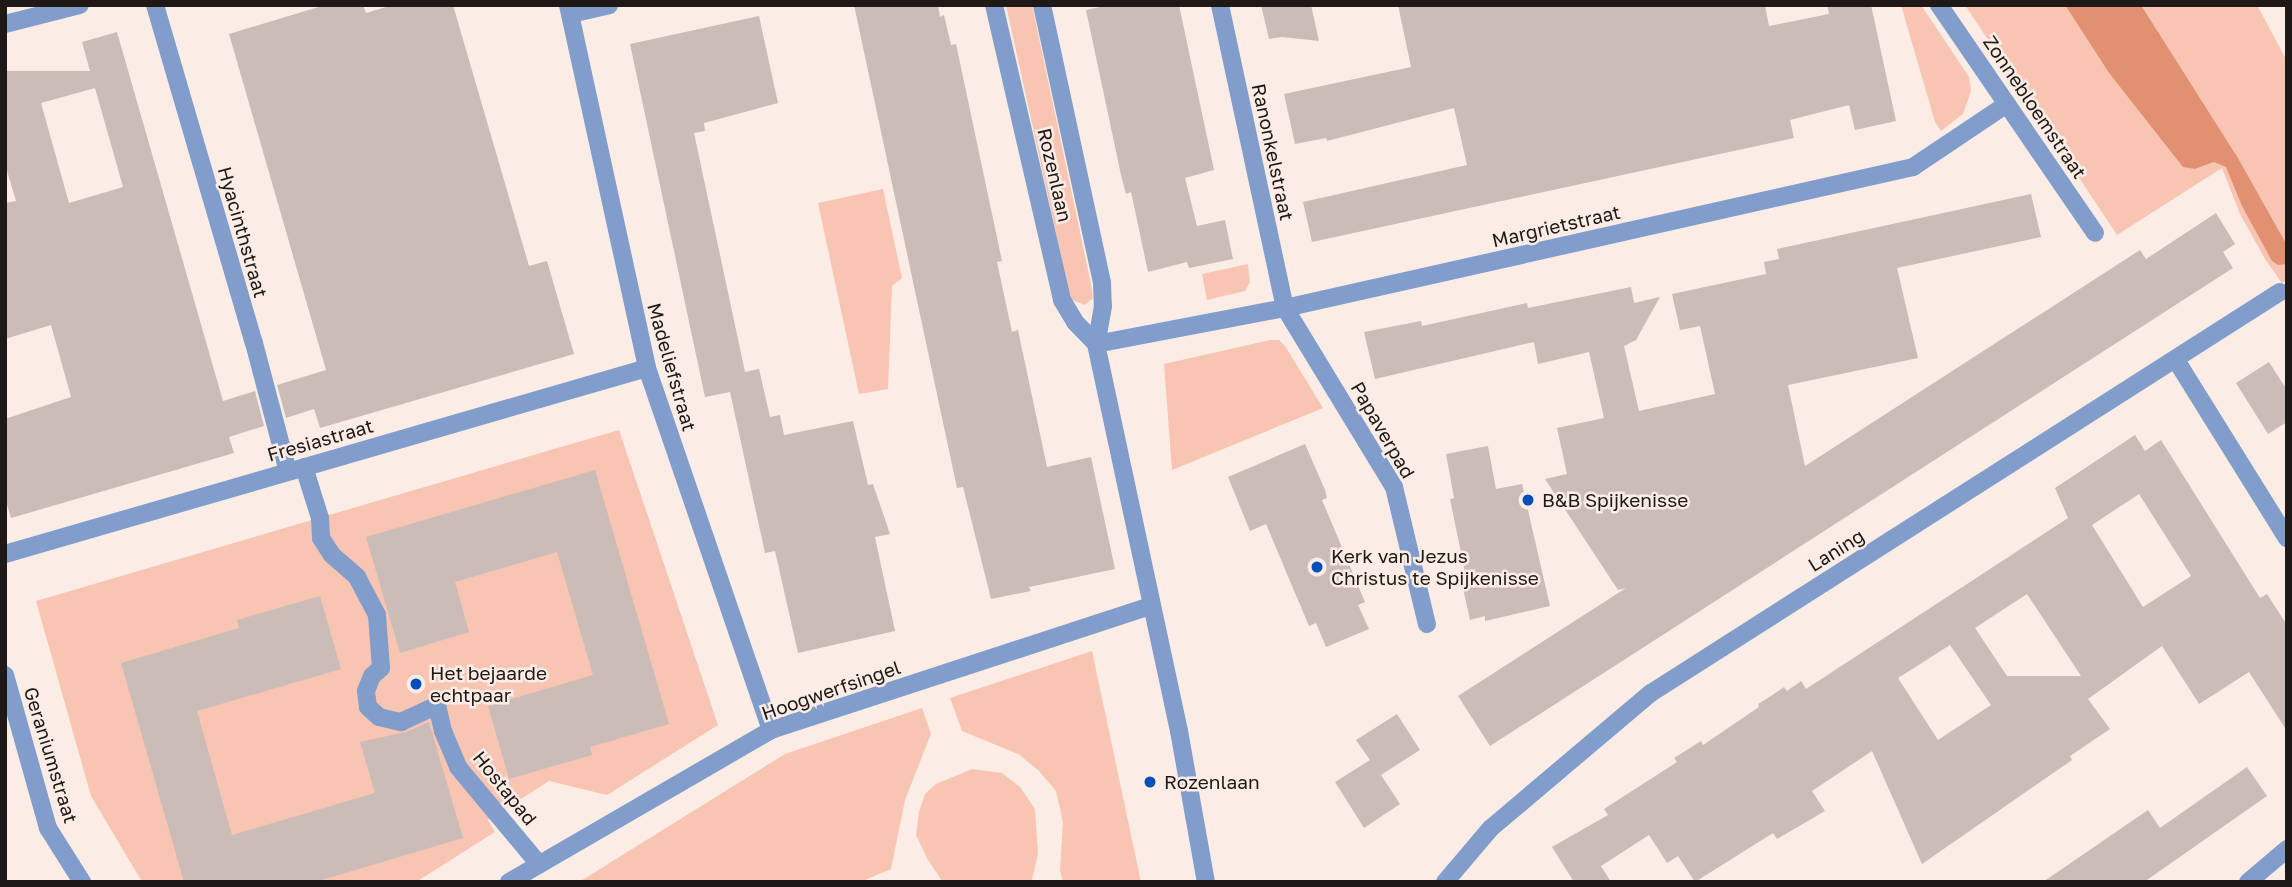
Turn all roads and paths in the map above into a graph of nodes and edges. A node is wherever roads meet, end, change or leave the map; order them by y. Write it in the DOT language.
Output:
graph roads {
  1 [pos="80,5"];
  2 [pos="155,5"];
  3 [pos="609,5"];
  4 [pos="994,5"];
  5 [pos="1042,5"];
  6 [pos="1220,5"];
  7 [pos="1939,5"];
  8 [pos="569,9"];
  9 [pos="5,24"];
  10 [pos="2007,104"];
  11 [pos="2095,233"];
  12 [pos="2280,292"];
  13 [pos="1285,308"];
  14 [pos="1096,344"];
  15 [pos="2176,360"];
  16 [pos="647,368"];
  17 [pos="296,469"];
  18 [pos="2287,538"];
  19 [pos="5,554"];
  20 [pos="1150,606"];
  21 [pos="1427,624"];
  22 [pos="5,675"];
  23 [pos="771,730"];
  24 [pos="2287,849"];
  25 [pos="538,863"];
  26 [pos="82,882"];
  27 [pos="509,882"];
  28 [pos="1206,882"];
  29 [pos="1445,882"];
  30 [pos="2248,882"];
  1 -- 9 [label="street"];
  2 -- 17 [label="street, Hyacinthstraat"];
  3 -- 8 [label="street"];
  4 -- 14 [label="street, Rozenlaan"];
  5 -- 14 [label="street, Rozenlaan"];
  6 -- 13 [label="street, Ranonkelstraat"];
  7 -- 10 [label="street, Zonnebloemstraat"];
  8 -- 16 [label="street, Madeliefstraat"];
  10 -- 11 [label="street, Zonnebloemstraat"];
  10 -- 13 [label="street, Margrietstraat"];
  12 -- 15 [label="street, Laning"];
  13 -- 14 [label="street, Margrietstraat"];
  13 -- 21 [label="street, Papaverpad"];
  14 -- 20 [label="street, Rozenlaan"];
  15 -- 18 [label="street"];
  15 -- 29 [label="street, Laning"];
  16 -- 17 [label="street, Fresiastraat"];
  16 -- 23 [label="street, Madeliefstraat"];
  17 -- 19 [label="street, Fresiastraat"];
  17 -- 25 [label="street, Hostapad"];
  20 -- 23 [label="street, Hoogwerfsingel"];
  20 -- 28 [label="street, Rozenlaan"];
  22 -- 26 [label="street, Geraniumstraat"];
  23 -- 25 [label="street, Hoogwerfsingel"];
  24 -- 30 [label="street"];
  25 -- 27 [label="street, Hoogwerfsingel"];
}
